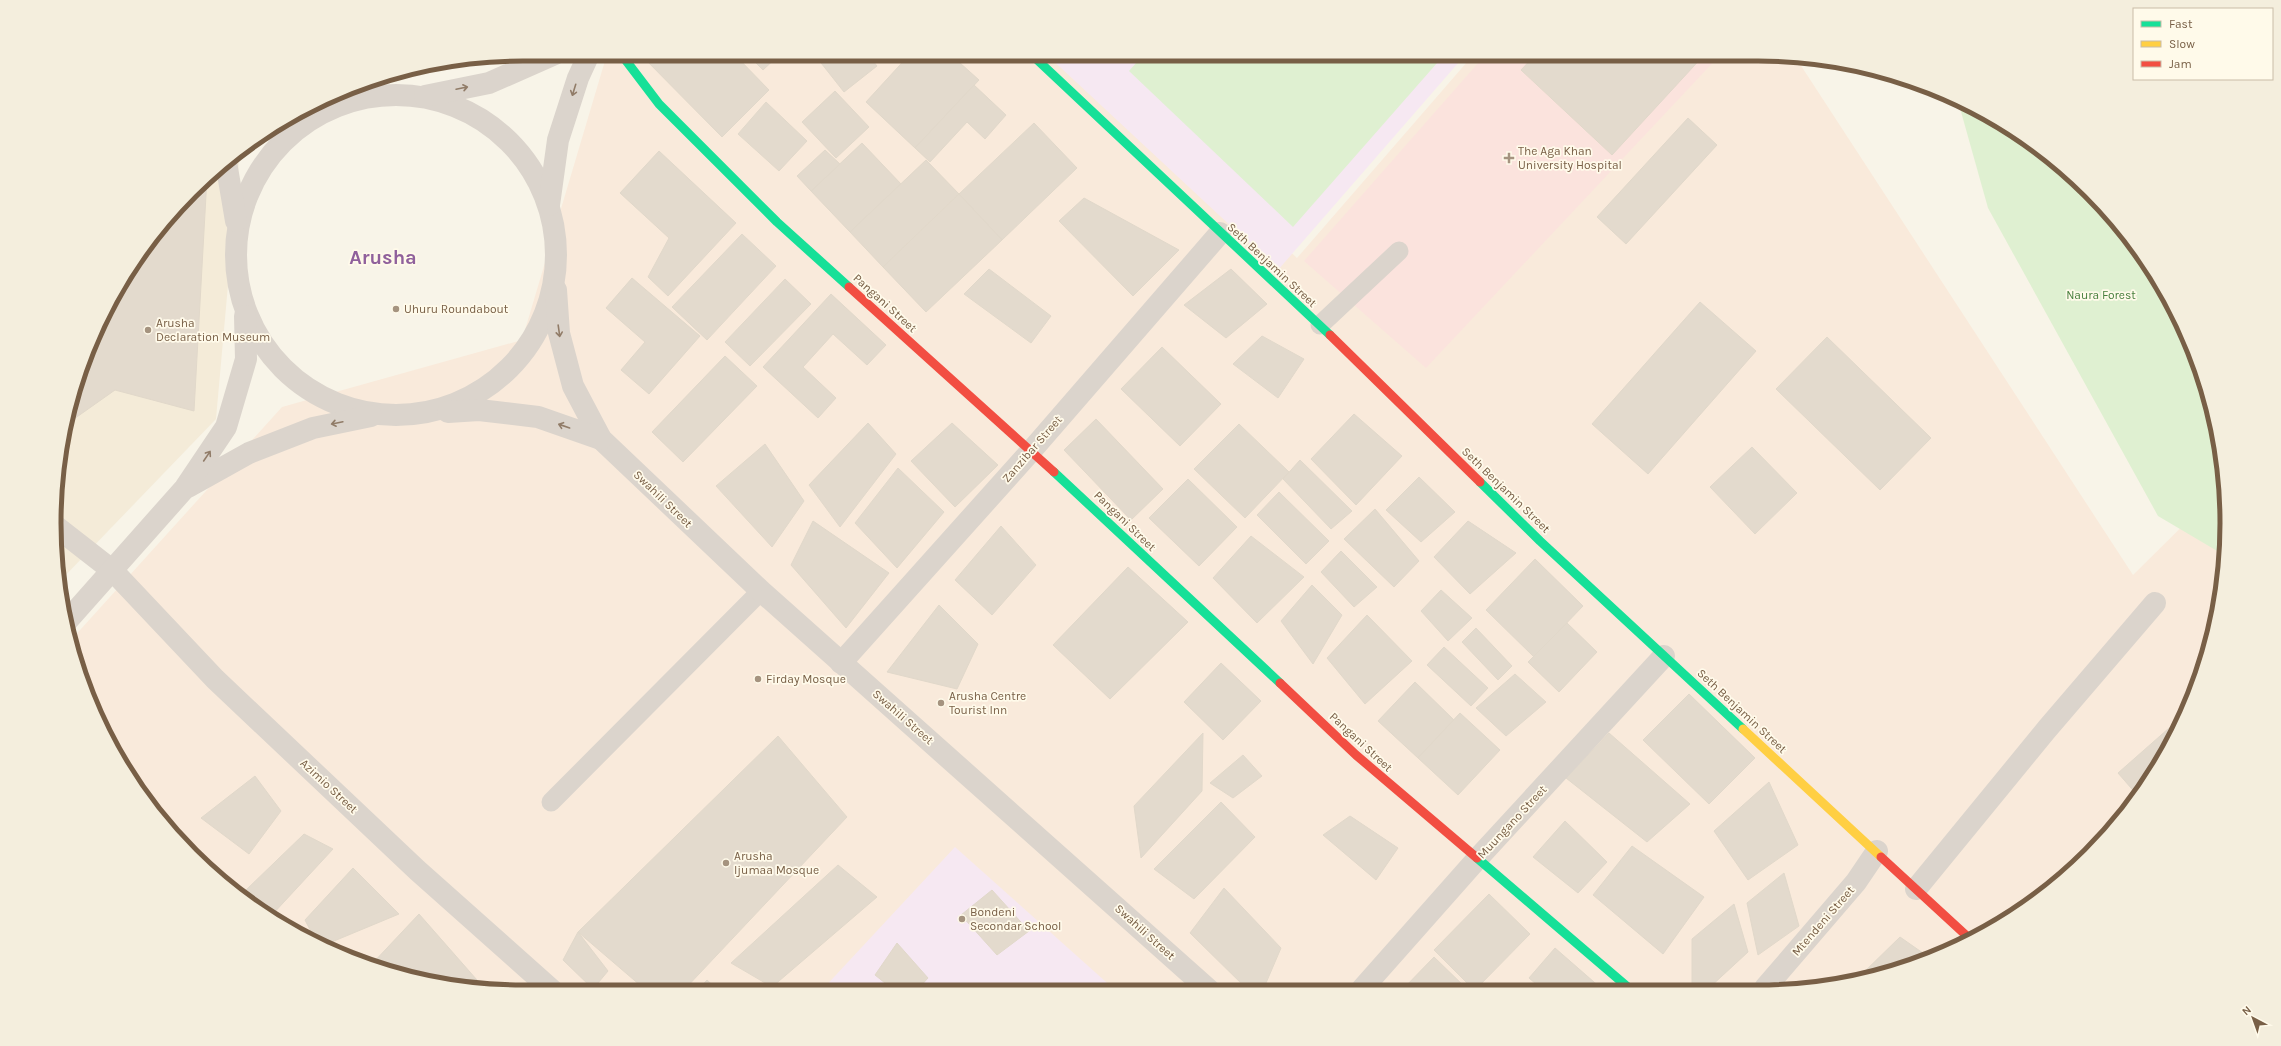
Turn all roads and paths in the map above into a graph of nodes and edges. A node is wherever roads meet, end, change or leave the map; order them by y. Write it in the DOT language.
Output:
graph roads {
  1 [pos="539,61"];
  2 [pos="586,61"];
  3 [pos="626,61"];
  4 [pos="1043,61"];
  5 [pos="424,96"];
  6 [pos="344,98"];
  7 [pos="227,168"];
  8 [pos="549,205"];
  9 [pos="236,221"];
  10 [pos="1220,233"];
  11 [pos="1399,252"];
  12 [pos="555,278"];
  13 [pos="245,311"];
  14 [pos="1320,326"];
  15 [pos="418,414"];
  16 [pos="375,415"];
  17 [pos="600,439"];
  18 [pos="1031,451"];
  19 [pos="185,488"];
  20 [pos="61,532"];
  21 [pos="113,571"];
  22 [pos="761,591"];
  23 [pos="2155,603"];
  24 [pos="71,617"];
  25 [pos="1664,656"];
  26 [pos="841,663"];
  27 [pos="550,802"];
  28 [pos="1877,851"];
  29 [pos="1478,858"];
  30 [pos="1916,888"];
  31 [pos="1966,935"];
  32 [pos="545,985"];
  33 [pos="1203,985"];
  34 [pos="1366,985"];
  35 [pos="1626,985"];
  36 [pos="1768,985"];
  5 -- 1 [label="street, one-way"];
  2 -- 8 [label="street, one-way"];
  3 -- 18 [label="street, Pangani Street"];
  4 -- 10 [label="street, Seth Benjamin Street"];
  5 -- 6 [label="street"];
  5 -- 8 [label="street"];
  6 -- 9 [label="street"];
  7 -- 9 [label="street"];
  8 -- 12 [label="street"];
  9 -- 13 [label="street"];
  10 -- 14 [label="street, Seth Benjamin Street"];
  10 -- 18 [label="street, Zanzibar Street"];
  11 -- 14 [label="lane"];
  12 -- 15 [label="street"];
  12 -- 17 [label="street, Swahili Street, one-way"];
  13 -- 16 [label="street"];
  19 -- 13 [label="street, one-way"];
  14 -- 25 [label="street, Seth Benjamin Street"];
  15 -- 16 [label="street"];
  17 -- 15 [label="street, Swahili Street, one-way"];
  16 -- 19 [label="street, one-way"];
  17 -- 22 [label="street, Swahili Street"];
  18 -- 26 [label="street, Zanzibar Street"];
  18 -- 29 [label="street, Pangani Street"];
  19 -- 21 [label="street"];
  20 -- 21 [label="street, Azimio Street"];
  21 -- 24 [label="street"];
  21 -- 32 [label="street, Azimio Street"];
  22 -- 26 [label="street, Swahili Street"];
  22 -- 27 [label="lane"];
  23 -- 30 [label="street"];
  25 -- 28 [label="street, Seth Benjamin Street"];
  25 -- 29 [label="street, Muungano Street"];
  26 -- 33 [label="street, Swahili Street"];
  28 -- 30 [label="street, Seth Benjamin Street"];
  28 -- 36 [label="street, Mtendeni Street"];
  29 -- 34 [label="street, Muungano Street"];
  29 -- 35 [label="street, Pangani Street"];
  30 -- 31 [label="street, Seth Benjamin Street"];
}
